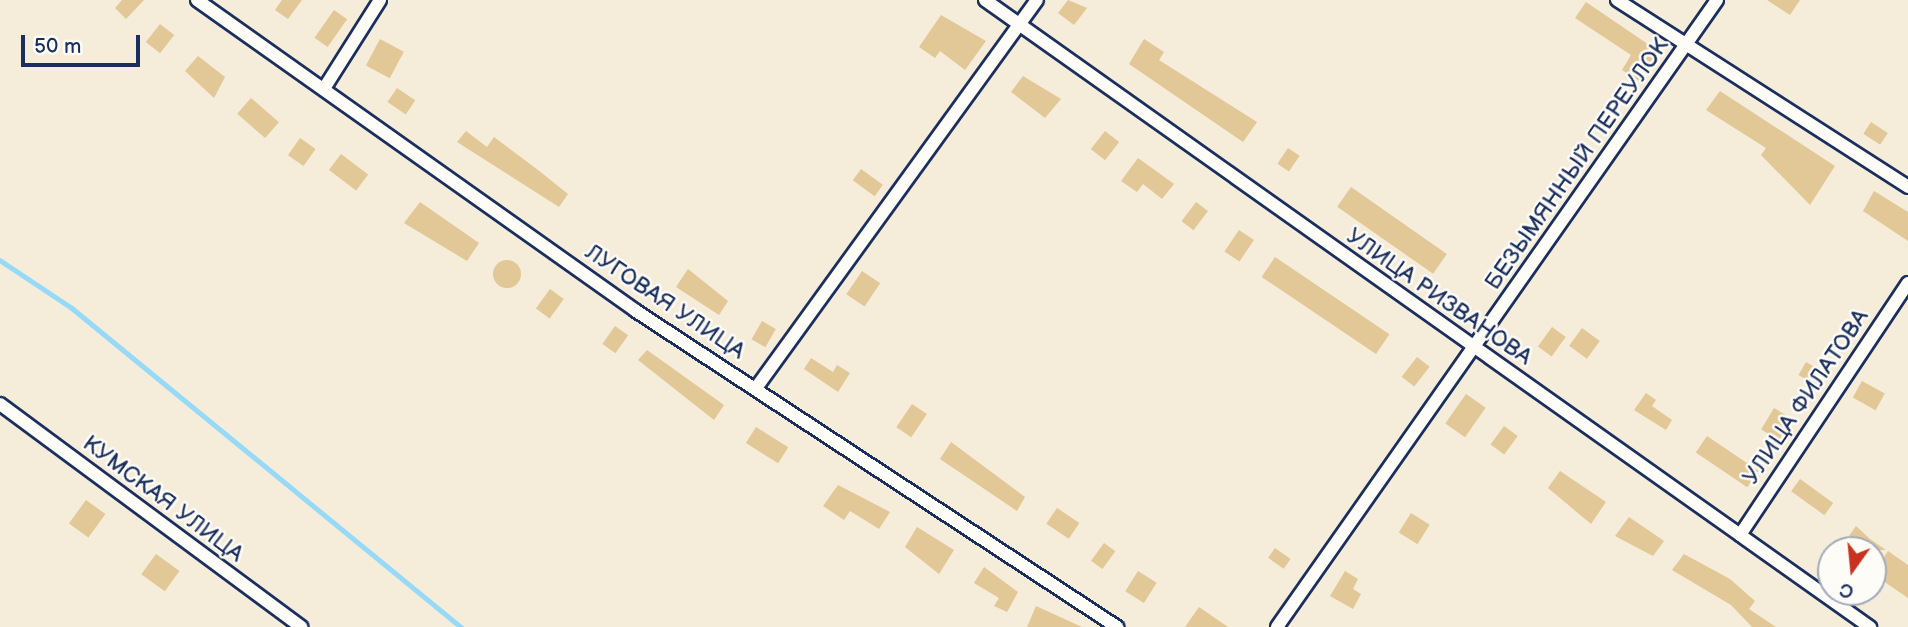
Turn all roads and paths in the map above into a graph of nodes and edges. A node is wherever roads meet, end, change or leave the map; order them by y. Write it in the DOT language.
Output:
graph roads {
  1 [pos="197,0"];
  2 [pos="380,0"];
  3 [pos="985,0"];
  4 [pos="1037,0"];
  5 [pos="1617,0"];
  6 [pos="1717,0"];
  7 [pos="1018,23"];
  8 [pos="1687,46"];
  9 [pos="325,87"];
  10 [pos="1908,187"];
  11 [pos="1908,283"];
  12 [pos="1473,347"];
  13 [pos="756,388"];
  14 [pos="0,404"];
  15 [pos="1740,535"];
  16 [pos="301,627"];
  17 [pos="1117,627"];
  18 [pos="1276,627"];
  19 [pos="1870,627"];
  1 -- 9 [label="street, ЛУГОВАЯ УЛИЦА"];
  2 -- 9 [label="street"];
  3 -- 7 [label="street, УЛИЦА РИЗВАНОВА"];
  4 -- 7 [label="street"];
  5 -- 8 [label="street"];
  6 -- 8 [label="street, БЕЗЫМЯННЫЙ ПЕРЕУЛОК"];
  7 -- 12 [label="street, УЛИЦА РИЗВАНОВА"];
  7 -- 13 [label="street"];
  8 -- 10 [label="street"];
  8 -- 12 [label="street, БЕЗЫМЯННЫЙ ПЕРЕУЛОК"];
  9 -- 13 [label="street, ЛУГОВАЯ УЛИЦА"];
  11 -- 15 [label="street, УЛИЦА ФИЛАТОВА"];
  12 -- 15 [label="street, УЛИЦА РИЗВАНОВА"];
  12 -- 18 [label="street, БЕЗЫМЯННЫЙ ПЕРЕУЛОК"];
  13 -- 17 [label="street, ЛУГОВАЯ УЛИЦА"];
  14 -- 16 [label="street, КУМСКАЯ УЛИЦА"];
  15 -- 19 [label="street, УЛИЦА РИЗВАНОВА"];
}
